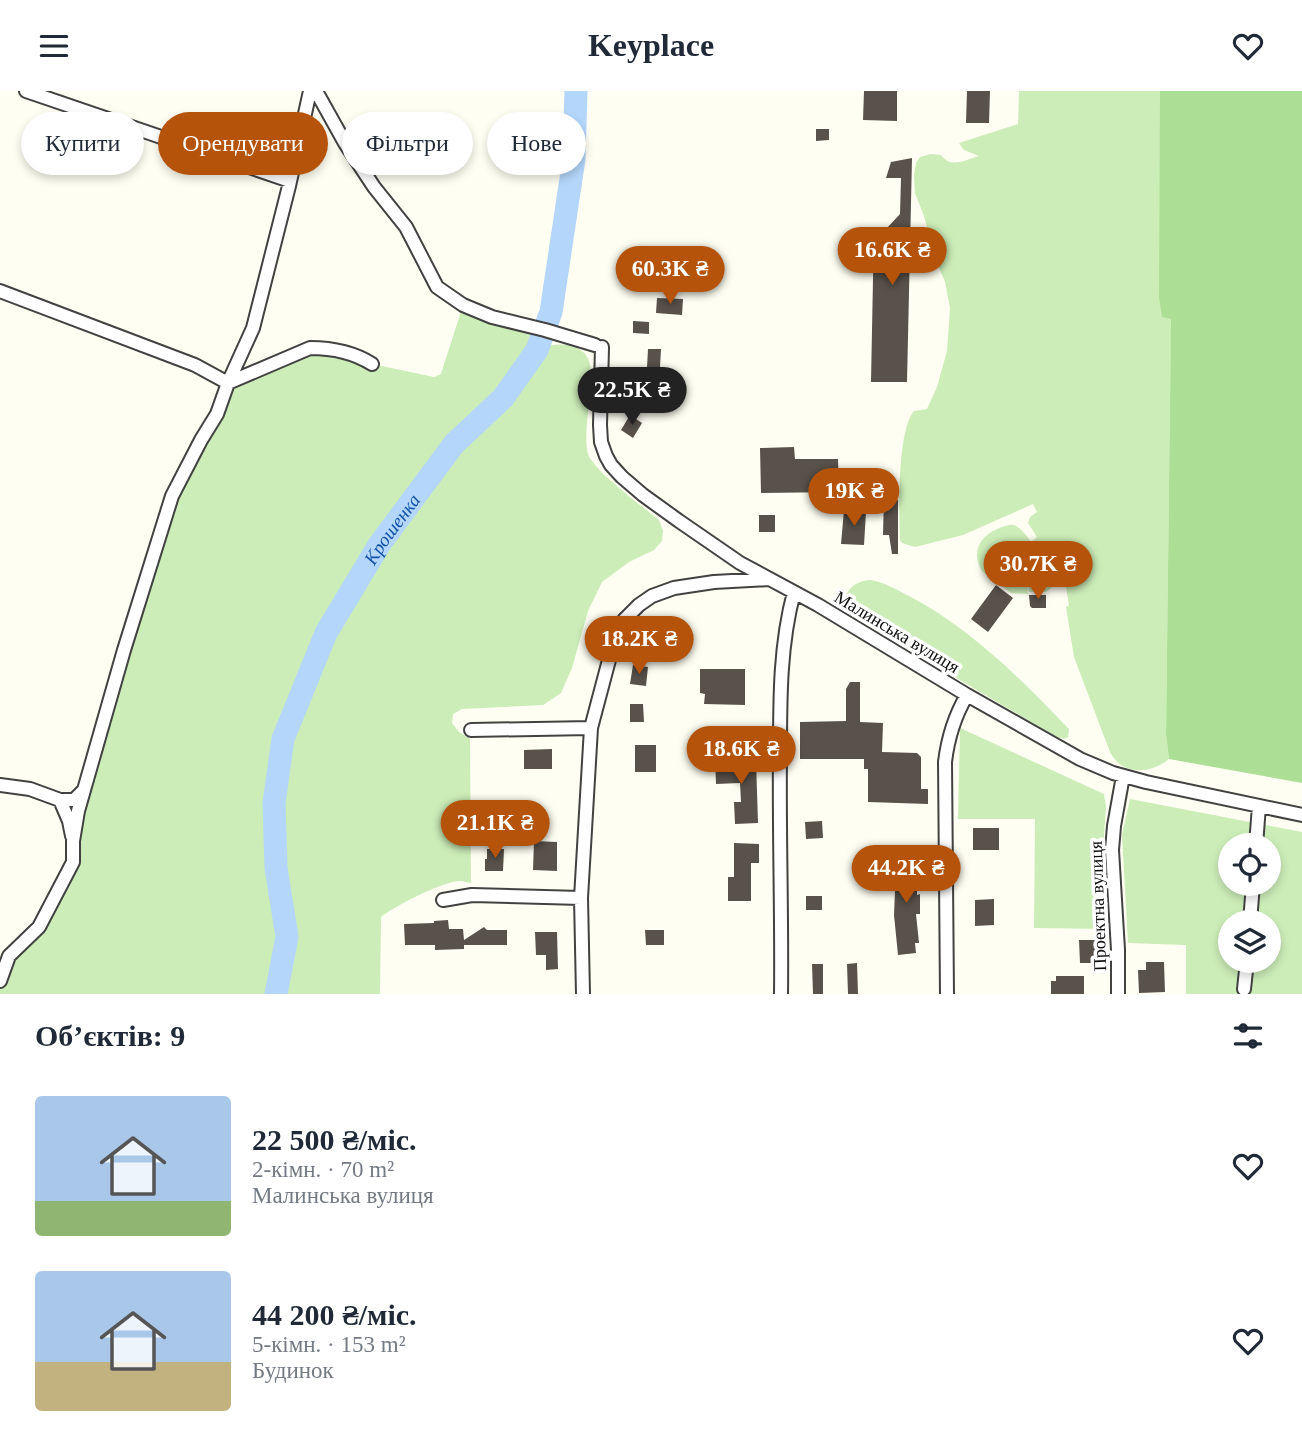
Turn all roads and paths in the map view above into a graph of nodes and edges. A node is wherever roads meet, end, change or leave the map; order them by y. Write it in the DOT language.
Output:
graph roads {
  1 [pos="26,91"];
  2 [pos="310,91"];
  3 [pos="316,91"];
  4 [pos="290,181"];
  5 [pos="0,291"];
  6 [pos="372,364"];
  7 [pos="228,383"];
  8 [pos="770,579"];
  9 [pos="794,592"];
  10 [pos="967,695"];
  11 [pos="591,729"];
  12 [pos="471,730"];
  13 [pos="1123,776"];
  14 [pos="0,785"];
  15 [pos="85,790"];
  16 [pos="60,800"];
  17 [pos="1259,806"];
  18 [pos="1302,815"];
  19 [pos="1257,833"];
  20 [pos="74,841"];
  21 [pos="581,898"];
  22 [pos="443,900"];
  23 [pos="1246,973"];
  24 [pos="0,981"];
  25 [pos="1244,989"];
  26 [pos="583,994"];
  27 [pos="781,994"];
  28 [pos="947,994"];
  29 [pos="1118,994"];
  1 -- 4 [label="street"];
  2 -- 4 [label="street"];
  3 -- 8 [label="street, Малинська вулиця"];
  4 -- 7 [label="street"];
  5 -- 7 [label="street"];
  6 -- 7 [label="street"];
  7 -- 15 [label="street"];
  8 -- 9 [label="street, Малинська вулиця"];
  8 -- 11 [label="street"];
  9 -- 10 [label="street, Малинська вулиця"];
  9 -- 27 [label="street"];
  10 -- 13 [label="street, Малинська вулиця"];
  10 -- 28 [label="street"];
  11 -- 12 [label="street"];
  11 -- 21 [label="street"];
  13 -- 17 [label="street, Малинська вулиця"];
  13 -- 29 [label="street, Проектна вулиця"];
  14 -- 16 [label="street"];
  15 -- 16 [label="street"];
  15 -- 20 [label="street"];
  16 -- 20 [label="street"];
  17 -- 18 [label="street, Малинська вулиця"];
  17 -- 19 [label="street"];
  20 -- 24 [label="street"];
  21 -- 22 [label="street"];
  21 -- 26 [label="street"];
  23 -- 25 [label="street"];
}
